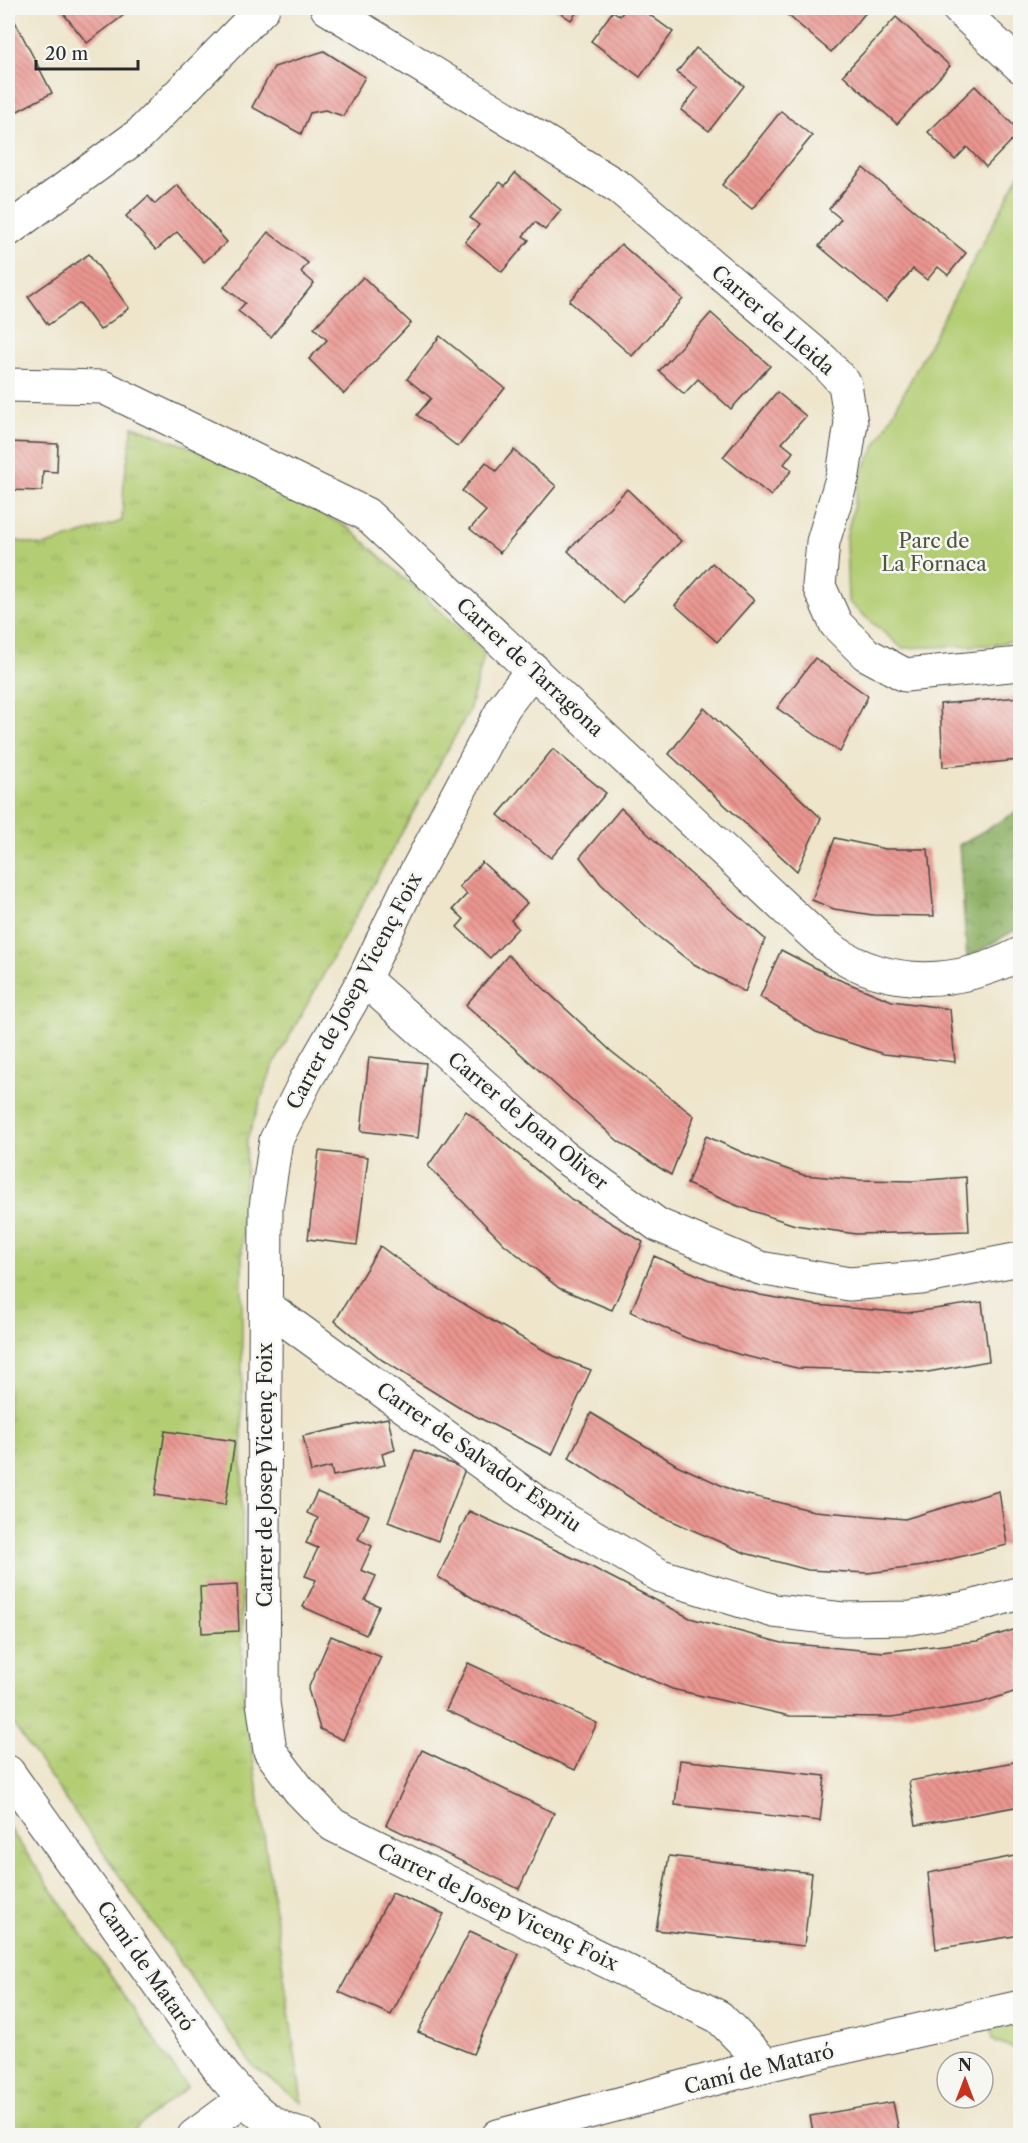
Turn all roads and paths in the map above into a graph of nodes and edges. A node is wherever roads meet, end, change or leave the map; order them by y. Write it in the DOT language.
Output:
graph roads {
  1 [pos="263,8"];
  2 [pos="327,8"];
  3 [pos="958,8"];
  4 [pos="1020,66"];
  5 [pos="8,230"];
  6 [pos="8,385"];
  7 [pos="1020,664"];
  8 [pos="533,669"];
  9 [pos="1020,954"];
  10 [pos="364,979"];
  11 [pos="1020,1259"];
  12 [pos="266,1306"];
  13 [pos="1020,1593"];
  14 [pos="8,1772"];
  15 [pos="1020,2007"];
  16 [pos="766,2065"];
  17 [pos="244,2099"];
  18 [pos="194,2136"];
  19 [pos="304,2136"];
  20 [pos="498,2136"];
  1 -- 5 [label="street"];
  2 -- 7 [label="street, Carrer de Lleida"];
  3 -- 4 [label="street"];
  6 -- 8 [label="street, Carrer de Tarragona"];
  8 -- 9 [label="street, Carrer de Tarragona"];
  8 -- 10 [label="street, Carrer de Josep Vicenç Foix"];
  10 -- 11 [label="street, Carrer de Joan Oliver"];
  10 -- 12 [label="street, Carrer de Josep Vicenç Foix"];
  12 -- 13 [label="street, Carrer de Salvador Espriu"];
  12 -- 16 [label="street, Carrer de Josep Vicenç Foix"];
  14 -- 17 [label="street, Camí de Mataró"];
  15 -- 16 [label="street, Camí de Mataró"];
  16 -- 20 [label="street, Camí de Mataró"];
  17 -- 18 [label="street"];
  17 -- 19 [label="street, Camí de Mataró"];
}
